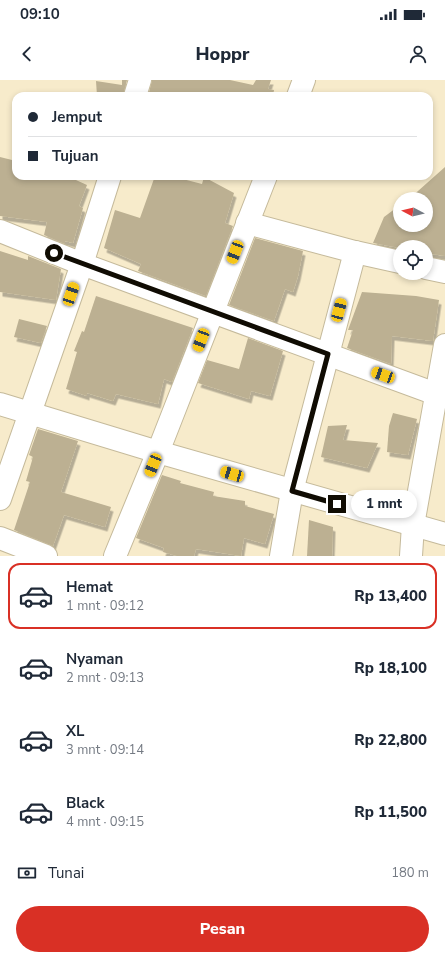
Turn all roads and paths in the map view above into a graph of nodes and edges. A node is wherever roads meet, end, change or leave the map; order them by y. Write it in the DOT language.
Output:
graph roads {
  1 [pos="140,80"];
  2 [pos="304,80"];
  3 [pos="136,92"];
  4 [pos="300,92"];
  5 [pos="109,180"];
  6 [pos="264,180"];
  7 [pos="247,223"];
  8 [pos="0,231"];
  9 [pos="355,252"];
  10 [pos="393,260"];
  11 [pos="82,264"];
  12 [pos="433,269"];
  13 [pos="445,272"];
  14 [pos="212,312"];
  15 [pos="445,345"];
  16 [pos="328,354"];
  17 [pos="436,394"];
  18 [pos="0,404"];
  19 [pos="29,413"];
  20 [pos="158,452"];
  21 [pos="292,491"];
  22 [pos="0,499"];
  23 [pos="413,525"];
  24 [pos="445,534"];
  25 [pos="0,538"];
  26 [pos="46,556"];
  27 [pos="116,556"];
  28 [pos="280,556"];
  29 [pos="411,556"];
  1 -- 3 [label="street"];
  2 -- 4 [label="street"];
  5 -- 11 [label="street"];
  6 -- 7 [label="street"];
  7 -- 9 [label="street"];
  7 -- 14 [label="street"];
  8 -- 11 [label="street"];
  9 -- 10 [label="street"];
  9 -- 16 [label="street"];
  11 -- 14 [label="street"];
  11 -- 19 [label="street"];
  12 -- 13 [label="street"];
  14 -- 16 [label="street"];
  14 -- 20 [label="street"];
  15 -- 17 [label="street"];
  16 -- 17 [label="street"];
  16 -- 21 [label="street"];
  17 -- 23 [label="street"];
  18 -- 19 [label="street"];
  19 -- 20 [label="street"];
  19 -- 22 [label="street"];
  20 -- 21 [label="street"];
  20 -- 27 [label="street"];
  21 -- 23 [label="street"];
  21 -- 28 [label="street"];
  23 -- 24 [label="street"];
  23 -- 29 [label="street"];
  25 -- 26 [label="street"];
}
